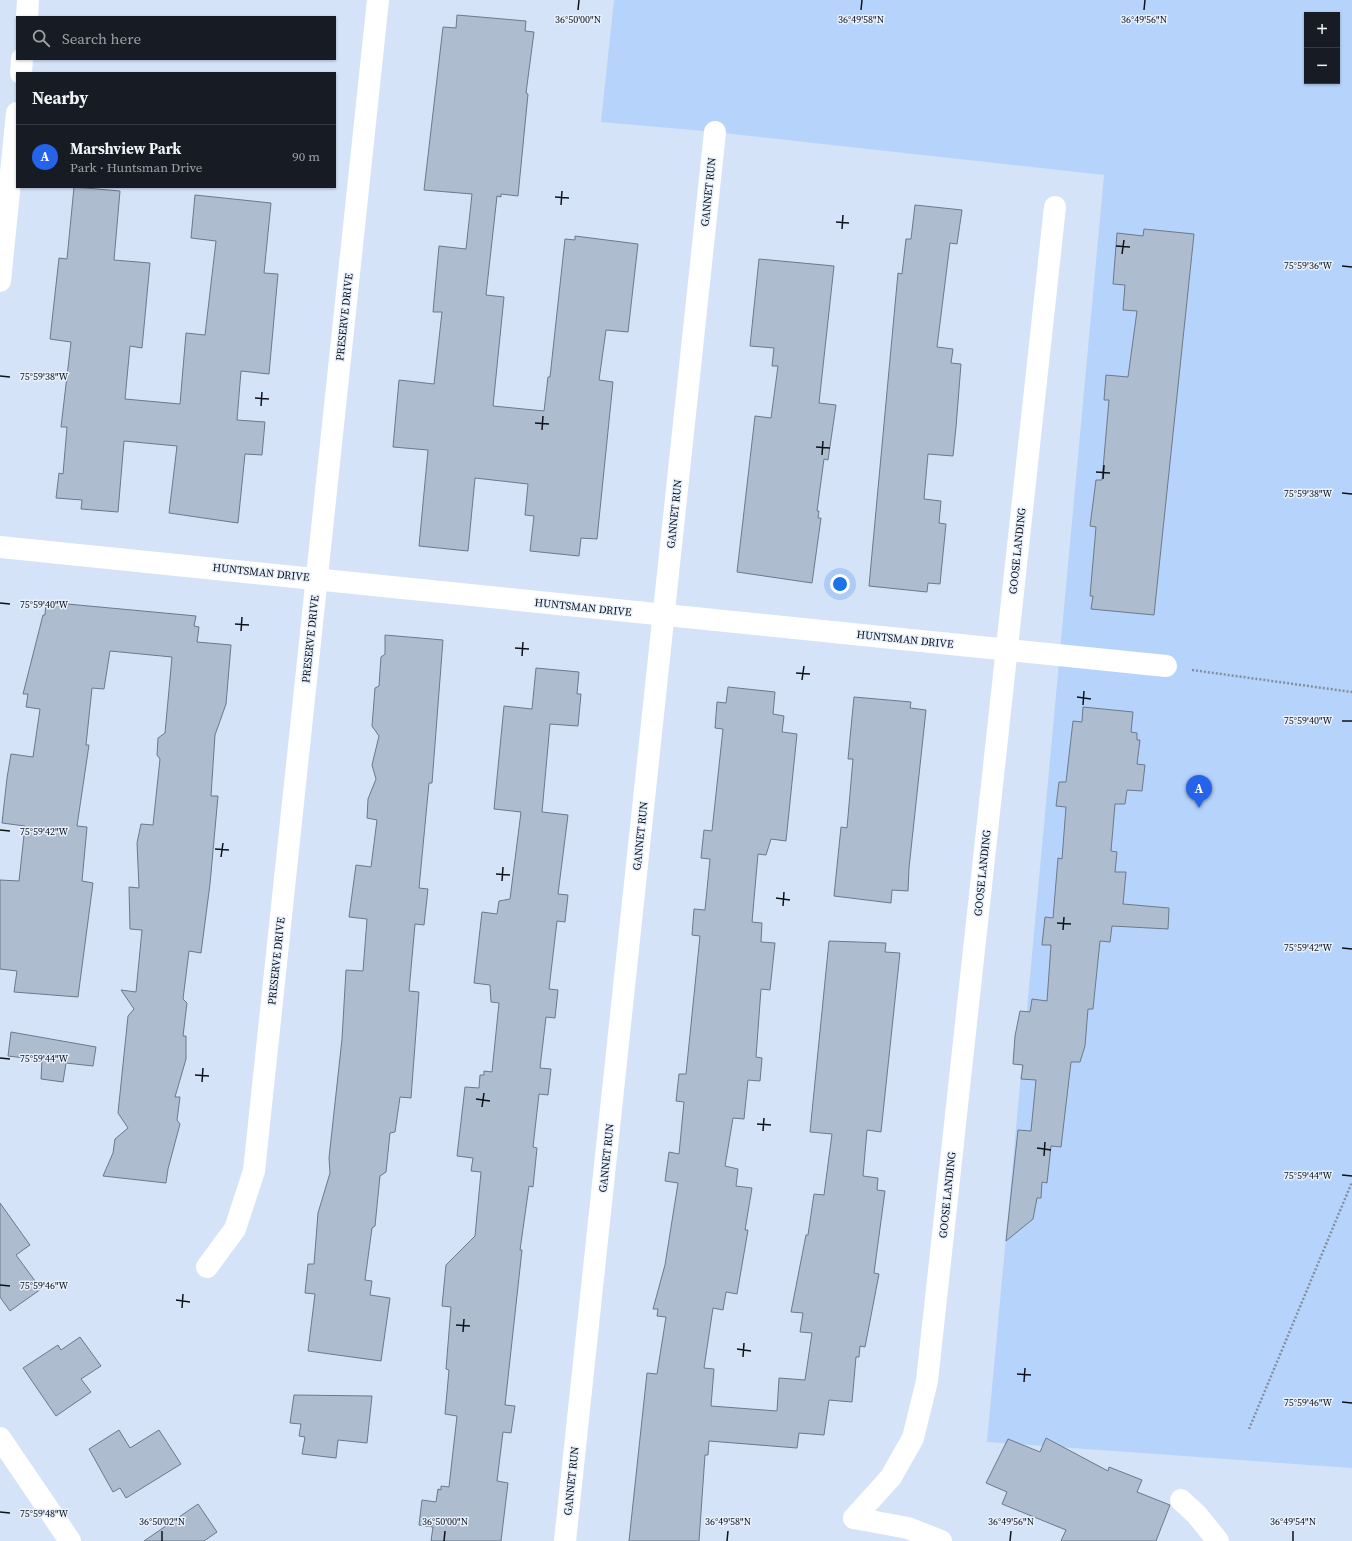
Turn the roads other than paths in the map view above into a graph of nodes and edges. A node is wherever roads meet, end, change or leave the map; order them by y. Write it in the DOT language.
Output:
graph roads {
  1 [pos="28,0"];
  2 [pos="378,0"];
  3 [pos="27,16"];
  4 [pos="22,60"];
  5 [pos="21,72"];
  6 [pos="16,123"];
  7 [pos="715,132"];
  8 [pos="1055,207"];
  9 [pos="0,281"];
  10 [pos="0,547"];
  11 [pos="316,578"];
  12 [pos="664,615"];
  13 [pos="1006,649"];
  14 [pos="1166,666"];
  15 [pos="208,1267"];
  16 [pos="0,1438"];
  17 [pos="1182,1500"];
  18 [pos="70,1541"];
  19 [pos="565,1541"];
  20 [pos="941,1541"];
  21 [pos="1218,1541"];
  1 -- 3 [label="street"];
  2 -- 11 [label="street, PRESERVE DRIVE"];
  4 -- 5 [label="street"];
  6 -- 9 [label="street"];
  7 -- 12 [label="street, GANNET RUN"];
  8 -- 13 [label="street, GOOSE LANDING"];
  10 -- 11 [label="street, HUNTSMAN DRIVE"];
  11 -- 12 [label="street, HUNTSMAN DRIVE"];
  11 -- 15 [label="street, PRESERVE DRIVE"];
  12 -- 13 [label="street, HUNTSMAN DRIVE"];
  12 -- 19 [label="street, GANNET RUN"];
  13 -- 14 [label="street, HUNTSMAN DRIVE"];
  13 -- 20 [label="street, GOOSE LANDING"];
  16 -- 18 [label="street"];
  17 -- 21 [label="street"];
}
